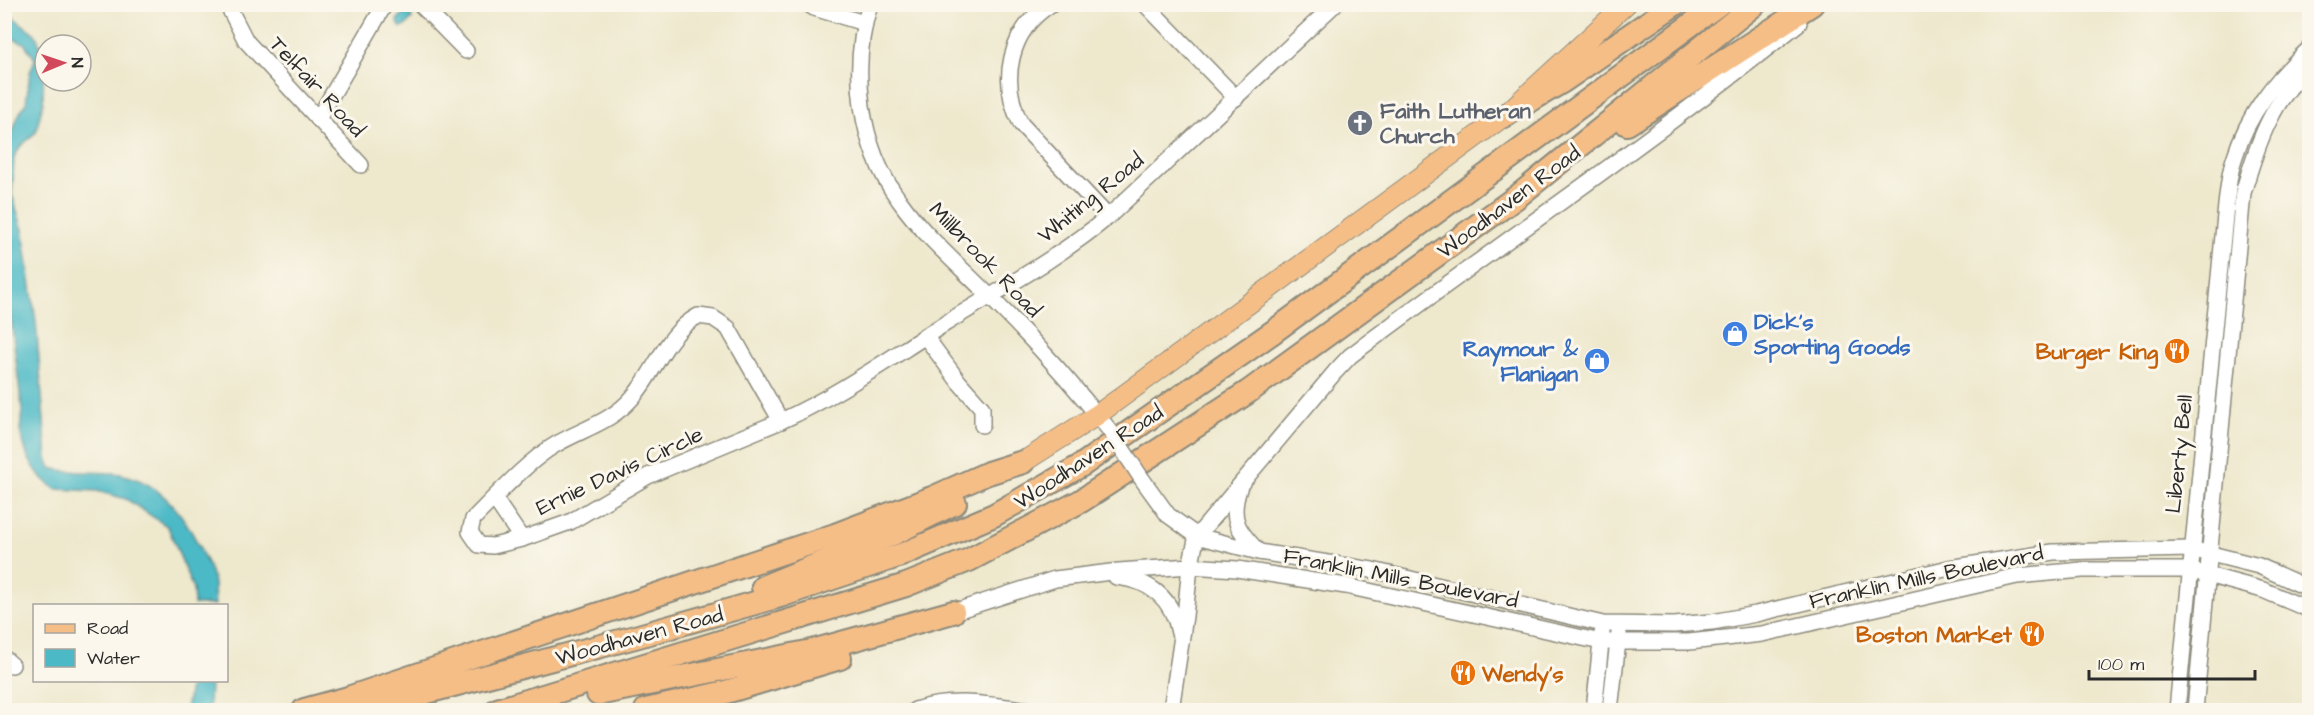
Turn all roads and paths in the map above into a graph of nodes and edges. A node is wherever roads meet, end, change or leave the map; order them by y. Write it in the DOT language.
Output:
graph roads {
  1 [pos="227,4"];
  2 [pos="385,4"];
  3 [pos="420,4"];
  4 [pos="808,4"];
  5 [pos="870,4"];
  6 [pos="1051,4"];
  7 [pos="1145,4"];
  8 [pos="1335,4"];
  9 [pos="1626,4"];
  10 [pos="1675,4"];
  11 [pos="1719,4"];
  12 [pos="1755,4"];
  13 [pos="1812,4"];
  14 [pos="1823,4"];
  15 [pos="864,23"];
  16 [pos="2310,48"];
  17 [pos="466,51"];
  18 [pos="2310,67"];
  19 [pos="1236,98"];
  20 [pos="1504,116"];
  21 [pos="318,119"];
  22 [pos="361,165"];
  23 [pos="1518,196"];
  24 [pos="1108,217"];
  25 [pos="989,296"];
  26 [pos="925,336"];
  27 [pos="1097,414"];
  28 [pos="781,421"];
  29 [pos="982,425"];
  30 [pos="1023,462"];
  31 [pos="1241,484"];
  32 [pos="494,498"];
  33 [pos="1197,536"];
  34 [pos="522,539"];
  35 [pos="2191,549"];
  36 [pos="1259,552"];
  37 [pos="2209,554"];
  38 [pos="1190,566"];
  39 [pos="2189,570"];
  40 [pos="1092,574"];
  41 [pos="2207,574"];
  42 [pos="2310,589"];
  43 [pos="2310,610"];
  44 [pos="953,612"];
  45 [pos="1603,624"];
  46 [pos="1620,625"];
  47 [pos="635,637"];
  48 [pos="1181,642"];
  49 [pos="1601,642"];
  50 [pos="1617,642"];
  51 [pos="1028,710"];
  52 [pos="304,711"];
  53 [pos="359,711"];
  54 [pos="497,711"];
  55 [pos="520,711"];
  56 [pos="646,711"];
  57 [pos="915,711"];
  58 [pos="1171,711"];
  59 [pos="1594,711"];
  60 [pos="1610,711"];
  61 [pos="2177,711"];
  62 [pos="2195,711"];
  1 -- 21 [label="street, Telfair Road"];
  2 -- 21 [label="street"];
  3 -- 17 [label="street"];
  4 -- 15 [label="street"];
  5 -- 15 [label="street, Millbrook Road"];
  6 -- 24 [label="street"];
  7 -- 19 [label="street"];
  8 -- 19 [label="street, Whiting Road"];
  9 -- 20 [label="main road, Woodhaven Road"];
  10 -- 20 [label="highway"];
  11 -- 47 [label="highway, Woodhaven Road"];
  12 -- 23 [label="highway, Woodhaven Road"];
  13 -- 23 [label="highway"];
  14 -- 31 [label="street, Woodhaven Road"];
  15 -- 25 [label="street, Millbrook Road"];
  16 -- 35 [label="street, Liberty Bell"];
  18 -- 37 [label="street, Liberty Bell"];
  19 -- 24 [label="street, Whiting Road"];
  20 -- 27 [label="main road, Woodhaven Road"];
  21 -- 22 [label="street, Telfair Road"];
  23 -- 54 [label="highway, Woodhaven Road"];
  24 -- 25 [label="street, Whiting Road"];
  25 -- 26 [label="street, Whiting Road"];
  25 -- 27 [label="street, Millbrook Road"];
  26 -- 28 [label="street, Whiting Road"];
  26 -- 29 [label="street"];
  27 -- 30 [label="main road, Woodhaven Road"];
  27 -- 33 [label="street, Millbrook Road, bridge"];
  28 -- 32 [label="street, Ernie Davis Circle"];
  28 -- 34 [label="street, Ernie Davis Circle"];
  30 -- 47 [label="highway"];
  30 -- 52 [label="highway"];
  31 -- 33 [label="street, Woodhaven Road"];
  31 -- 36 [label="street"];
  32 -- 34 [label="street, Ernie Davis Circle"];
  32 -- 34 [label="street, Ernie Davis Circle"];
  33 -- 36 [label="street, Franklin Mills Boulevard"];
  33 -- 38 [label="street"];
  35 -- 37 [label="street, Franklin Mills Boulevard"];
  35 -- 39 [label="street, Liberty Bell"];
  35 -- 46 [label="street, Franklin Mills Boulevard"];
  36 -- 45 [label="street, Franklin Mills Boulevard"];
  37 -- 41 [label="street, Liberty Bell"];
  37 -- 42 [label="street, Franklin Mills Boulevard"];
  38 -- 40 [label="street"];
  38 -- 48 [label="street"];
  38 -- 49 [label="street, Franklin Mills Boulevard"];
  39 -- 41 [label="street, Franklin Mills Boulevard"];
  39 -- 50 [label="street, Franklin Mills Boulevard"];
  39 -- 61 [label="street, Liberty Bell"];
  40 -- 44 [label="street"];
  40 -- 48 [label="street"];
  41 -- 43 [label="street, Franklin Mills Boulevard"];
  41 -- 62 [label="street, Liberty Bell"];
  44 -- 55 [label="highway"];
  44 -- 56 [label="highway"];
  45 -- 46 [label="street, Franklin Mills Boulevard"];
  45 -- 49 [label="street"];
  46 -- 50 [label="street"];
  47 -- 53 [label="highway, Woodhaven Road"];
  48 -- 58 [label="street"];
  49 -- 50 [label="street, Franklin Mills Boulevard"];
  49 -- 59 [label="street"];
  50 -- 60 [label="street"];
  51 -- 57 [label="street"];
}
